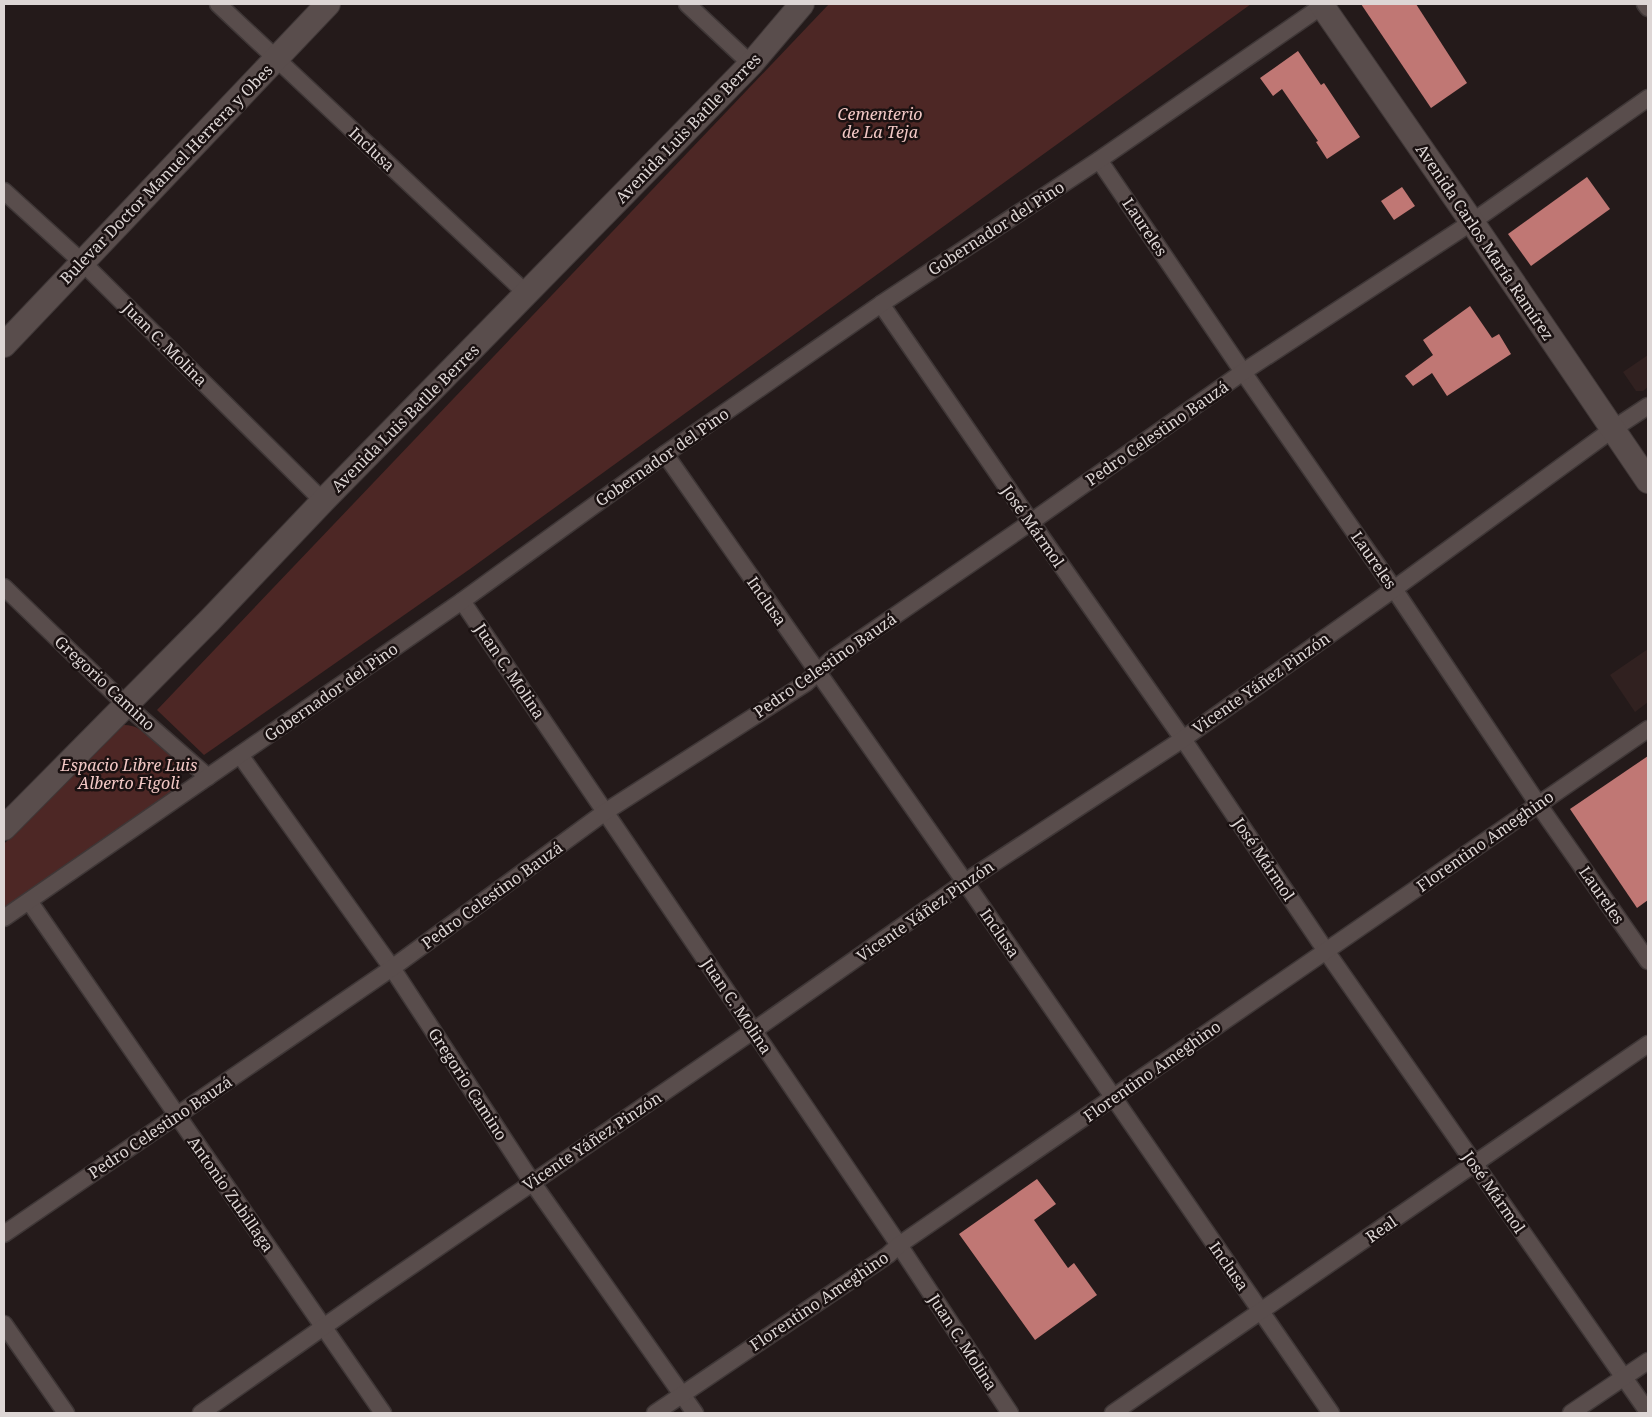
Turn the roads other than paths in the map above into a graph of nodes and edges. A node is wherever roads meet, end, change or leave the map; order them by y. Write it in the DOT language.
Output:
graph roads {
  1 [pos="218,4"];
  2 [pos="328,4"];
  3 [pos="687,4"];
  4 [pos="802,4"];
  5 [pos="1323,4"];
  6 [pos="1645,4"];
  7 [pos="1648,8"];
  8 [pos="277,59"];
  9 [pos="751,64"];
  10 [pos="1648,98"];
  11 [pos="1100,160"];
  12 [pos="4,190"];
  13 [pos="1472,222"];
  14 [pos="82,262"];
  15 [pos="526,294"];
  16 [pos="881,304"];
  17 [pos="4,345"];
  18 [pos="1243,372"];
  19 [pos="1648,406"];
  20 [pos="1613,429"];
  21 [pos="665,454"];
  22 [pos="1648,481"];
  23 [pos="324,501"];
  24 [pos="1031,522"];
  25 [pos="4,587"];
  26 [pos="1394,589"];
  27 [pos="462,601"];
  28 [pos="817,673"];
  29 [pos="126,705"];
  30 [pos="1648,729"];
  31 [pos="1182,739"];
  32 [pos="240,755"];
  33 [pos="208,777"];
  34 [pos="1538,804"];
  35 [pos="605,812"];
  36 [pos="4,828"];
  37 [pos="965,882"];
  38 [pos="29,901"];
  39 [pos="4,918"];
  40 [pos="1326,951"];
  41 [pos="1648,961"];
  42 [pos="392,968"];
  43 [pos="753,1031"];
  44 [pos="1648,1044"];
  45 [pos="1114,1098"];
  46 [pos="176,1116"];
  47 [pos="1474,1164"];
  48 [pos="532,1182"];
  49 [pos="4,1234"];
  50 [pos="899,1245"];
  51 [pos="1261,1312"];
  52 [pos="4,1324"];
  53 [pos="324,1328"];
  54 [pos="1648,1361"];
  55 [pos="1625,1377"];
  56 [pos="682,1395"];
  57 [pos="1648,1412"];
  58 [pos="66,1413"];
  59 [pos="201,1413"];
  60 [pos="383,1413"];
  61 [pos="655,1413"];
  62 [pos="695,1413"];
  63 [pos="1010,1413"];
  64 [pos="1113,1413"];
  65 [pos="1331,1413"];
  66 [pos="1571,1413"];
  1 -- 8 [label="street, Inclusa"];
  2 -- 8 [label="main road, Bulevar Doctor Manuel Herrera y Obes"];
  3 -- 9 [label="street"];
  4 -- 9 [label="main road, Avenida Luis Batlle Berres"];
  5 -- 11 [label="street, Gobernador del Pino"];
  5 -- 13 [label="main road, Avenida Carlos María Ramírez"];
  6 -- 7 [label="street"];
  8 -- 14 [label="main road, Bulevar Doctor Manuel Herrera y Obes"];
  8 -- 15 [label="street, Inclusa"];
  9 -- 15 [label="main road, Avenida Luis Batlle Berres"];
  10 -- 13 [label="street, Pedro Celestino Bauzá"];
  11 -- 16 [label="street, Gobernador del Pino"];
  11 -- 18 [label="street, Laureles"];
  12 -- 14 [label="street, Juan C. Molina"];
  13 -- 18 [label="street, Pedro Celestino Bauzá"];
  13 -- 20 [label="main road, Avenida Carlos María Ramírez"];
  14 -- 17 [label="main road, Bulevar Doctor Manuel Herrera y Obes"];
  14 -- 23 [label="street, Juan C. Molina"];
  15 -- 23 [label="main road, Avenida Luis Batlle Berres"];
  16 -- 21 [label="street, Gobernador del Pino"];
  16 -- 24 [label="street, José Mármol"];
  18 -- 24 [label="street, Pedro Celestino Bauzá"];
  18 -- 26 [label="street, Laureles"];
  19 -- 20 [label="street, Vicente Yáñez Pinzón"];
  20 -- 22 [label="main road, Avenida Carlos María Ramírez"];
  20 -- 26 [label="street, Vicente Yáñez Pinzón"];
  21 -- 27 [label="street, Gobernador del Pino"];
  21 -- 28 [label="street, Inclusa"];
  23 -- 29 [label="main road, Avenida Luis Batlle Berres"];
  24 -- 28 [label="street, Pedro Celestino Bauzá"];
  24 -- 31 [label="street, José Mármol"];
  25 -- 29 [label="street, Gregorio Camino"];
  26 -- 31 [label="street, Vicente Yáñez Pinzón"];
  26 -- 34 [label="street, Laureles"];
  27 -- 32 [label="street, Gobernador del Pino"];
  27 -- 35 [label="street, Juan C. Molina"];
  28 -- 35 [label="street, Pedro Celestino Bauzá"];
  28 -- 37 [label="street, Inclusa"];
  29 -- 33 [label="street, Gregorio Camino"];
  29 -- 36 [label="main road, Avenida Luis Batlle Berres"];
  30 -- 34 [label="street, Florentino Ameghino"];
  31 -- 37 [label="street, Vicente Yáñez Pinzón"];
  31 -- 40 [label="street, José Mármol"];
  32 -- 33 [label="street, Gobernador del Pino"];
  32 -- 42 [label="street, Gregorio Camino"];
  33 -- 38 [label="street, Gobernador del Pino"];
  34 -- 40 [label="street, Florentino Ameghino"];
  34 -- 41 [label="street, Laureles"];
  35 -- 42 [label="street, Pedro Celestino Bauzá"];
  35 -- 43 [label="street, Juan C. Molina"];
  37 -- 43 [label="street, Vicente Yáñez Pinzón"];
  37 -- 45 [label="street, Inclusa"];
  38 -- 39 [label="street, Gobernador del Pino"];
  38 -- 46 [label="street, Antonio Zubillaga"];
  40 -- 45 [label="street, Florentino Ameghino"];
  40 -- 47 [label="street, José Mármol"];
  42 -- 46 [label="street, Pedro Celestino Bauzá"];
  42 -- 48 [label="street, Gregorio Camino"];
  43 -- 48 [label="street, Vicente Yáñez Pinzón"];
  43 -- 50 [label="street, Juan C. Molina"];
  44 -- 47 [label="street, Real"];
  45 -- 50 [label="street, Florentino Ameghino"];
  45 -- 51 [label="street, Inclusa"];
  46 -- 49 [label="street, Pedro Celestino Bauzá"];
  46 -- 53 [label="street, Antonio Zubillaga"];
  47 -- 51 [label="street, Real"];
  47 -- 55 [label="street, José Mármol"];
  48 -- 53 [label="street, Vicente Yáñez Pinzón"];
  48 -- 56 [label="street, Gregorio Camino"];
  50 -- 56 [label="street, Florentino Ameghino"];
  50 -- 63 [label="street, Juan C. Molina"];
  51 -- 64 [label="street, Real"];
  51 -- 65 [label="street, Inclusa"];
  52 -- 58 [label="street"];
  53 -- 59 [label="street, Vicente Yáñez Pinzón"];
  53 -- 60 [label="street, Antonio Zubillaga"];
  54 -- 55 [label="street"];
  55 -- 57 [label="street, José Mármol"];
  55 -- 66 [label="street"];
  56 -- 61 [label="street, Florentino Ameghino"];
  56 -- 62 [label="street, Gregorio Camino"];
}
